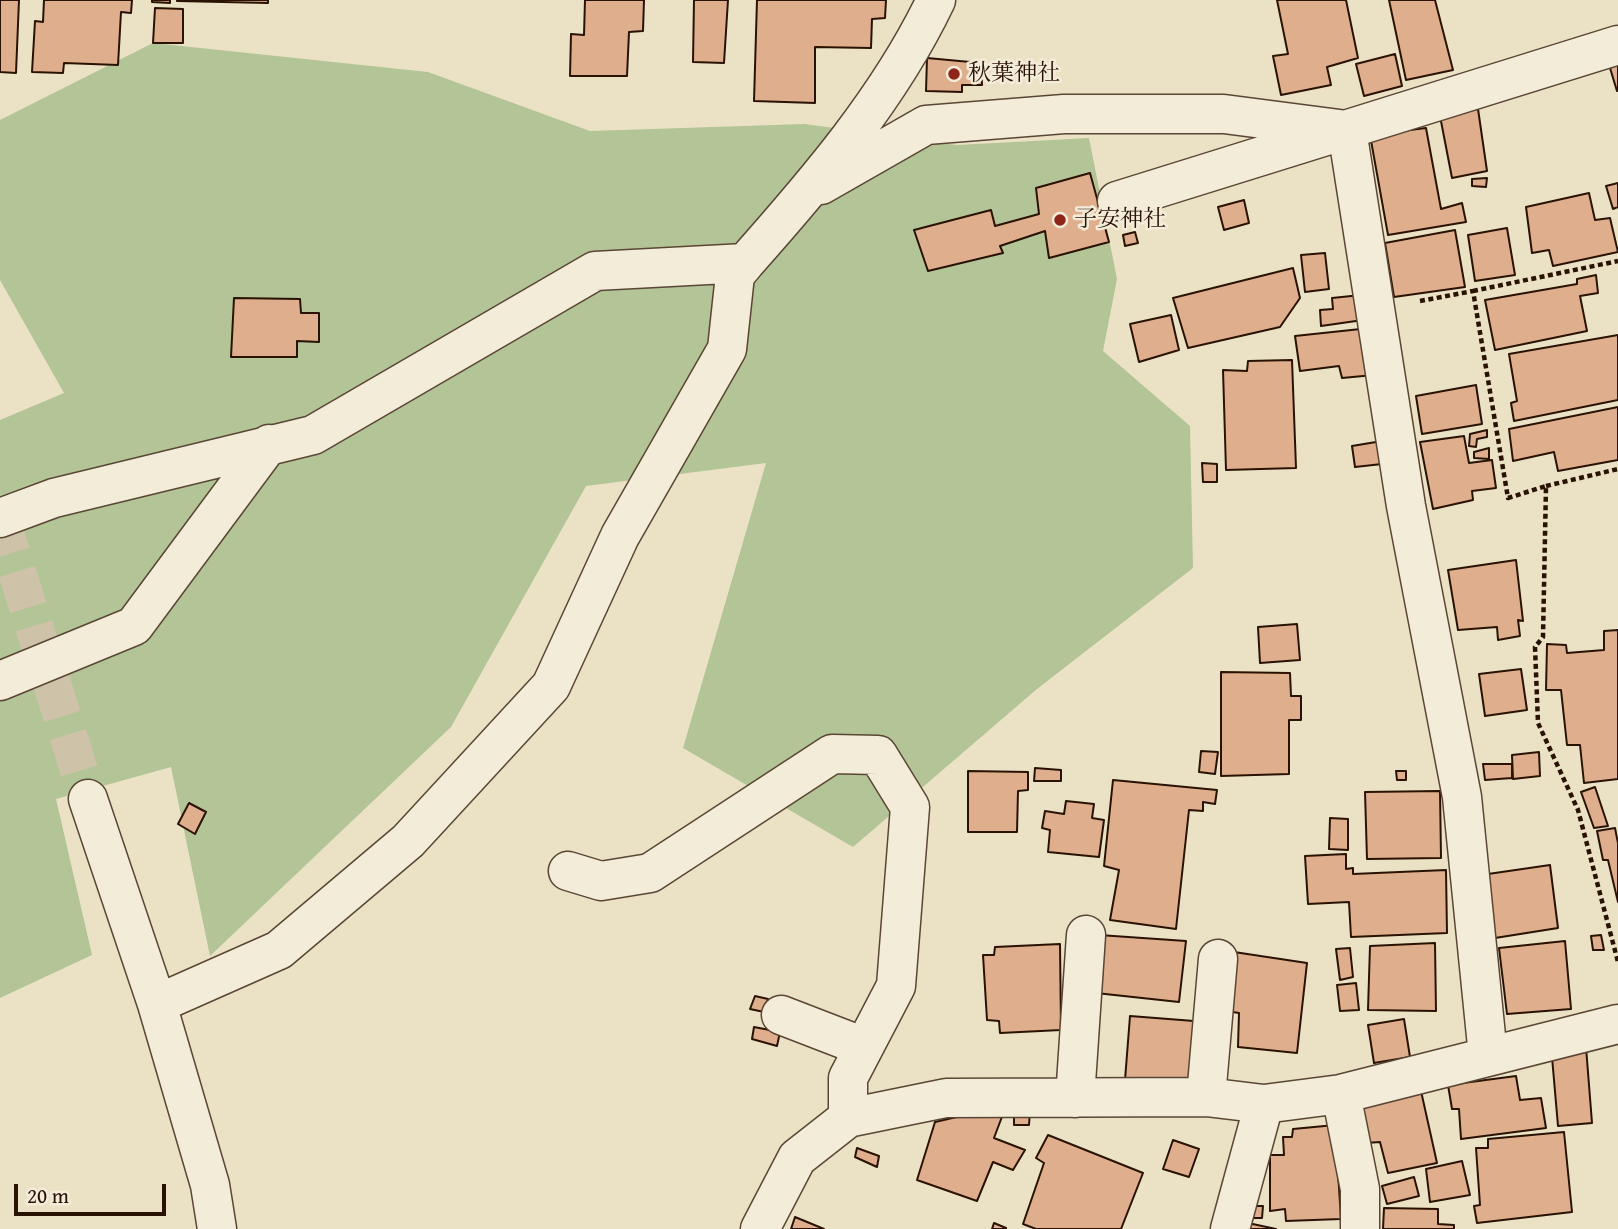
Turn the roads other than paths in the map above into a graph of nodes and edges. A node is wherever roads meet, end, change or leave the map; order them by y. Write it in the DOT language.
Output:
graph roads {
  1 [pos="936,0"];
  2 [pos="1618,45"];
  3 [pos="1347,130"];
  4 [pos="807,193"];
  5 [pos="1117,201"];
  6 [pos="745,263"];
  7 [pos="269,444"];
  8 [pos="0,518"];
  9 [pos="0,681"];
  10 [pos="88,799"];
  11 [pos="568,871"];
  12 [pos="1086,935"];
  13 [pos="1218,959"];
  14 [pos="157,1004"];
  15 [pos="781,1015"];
  16 [pos="1618,1024"];
  17 [pos="864,1047"];
  18 [pos="1488,1056"];
  19 [pos="1341,1094"];
  20 [pos="1206,1097"];
  21 [pos="1075,1098"];
  22 [pos="1264,1104"];
  23 [pos="848,1118"];
  24 [pos="217,1229"];
  25 [pos="760,1229"];
  26 [pos="1230,1229"];
  27 [pos="1360,1229"];
  1 -- 4 [label="street"];
  2 -- 3 [label="street"];
  3 -- 4 [label="street"];
  3 -- 5 [label="street"];
  3 -- 18 [label="street"];
  4 -- 6 [label="street"];
  6 -- 7 [label="street"];
  6 -- 14 [label="street"];
  7 -- 8 [label="street"];
  7 -- 9 [label="street"];
  10 -- 14 [label="street"];
  11 -- 17 [label="street"];
  12 -- 21 [label="street"];
  13 -- 20 [label="street"];
  14 -- 24 [label="street"];
  15 -- 17 [label="street"];
  16 -- 18 [label="street"];
  17 -- 23 [label="street"];
  18 -- 19 [label="street"];
  19 -- 22 [label="street"];
  19 -- 27 [label="street"];
  20 -- 21 [label="street"];
  20 -- 22 [label="street"];
  21 -- 23 [label="street"];
  22 -- 26 [label="street"];
  23 -- 25 [label="street"];
}
